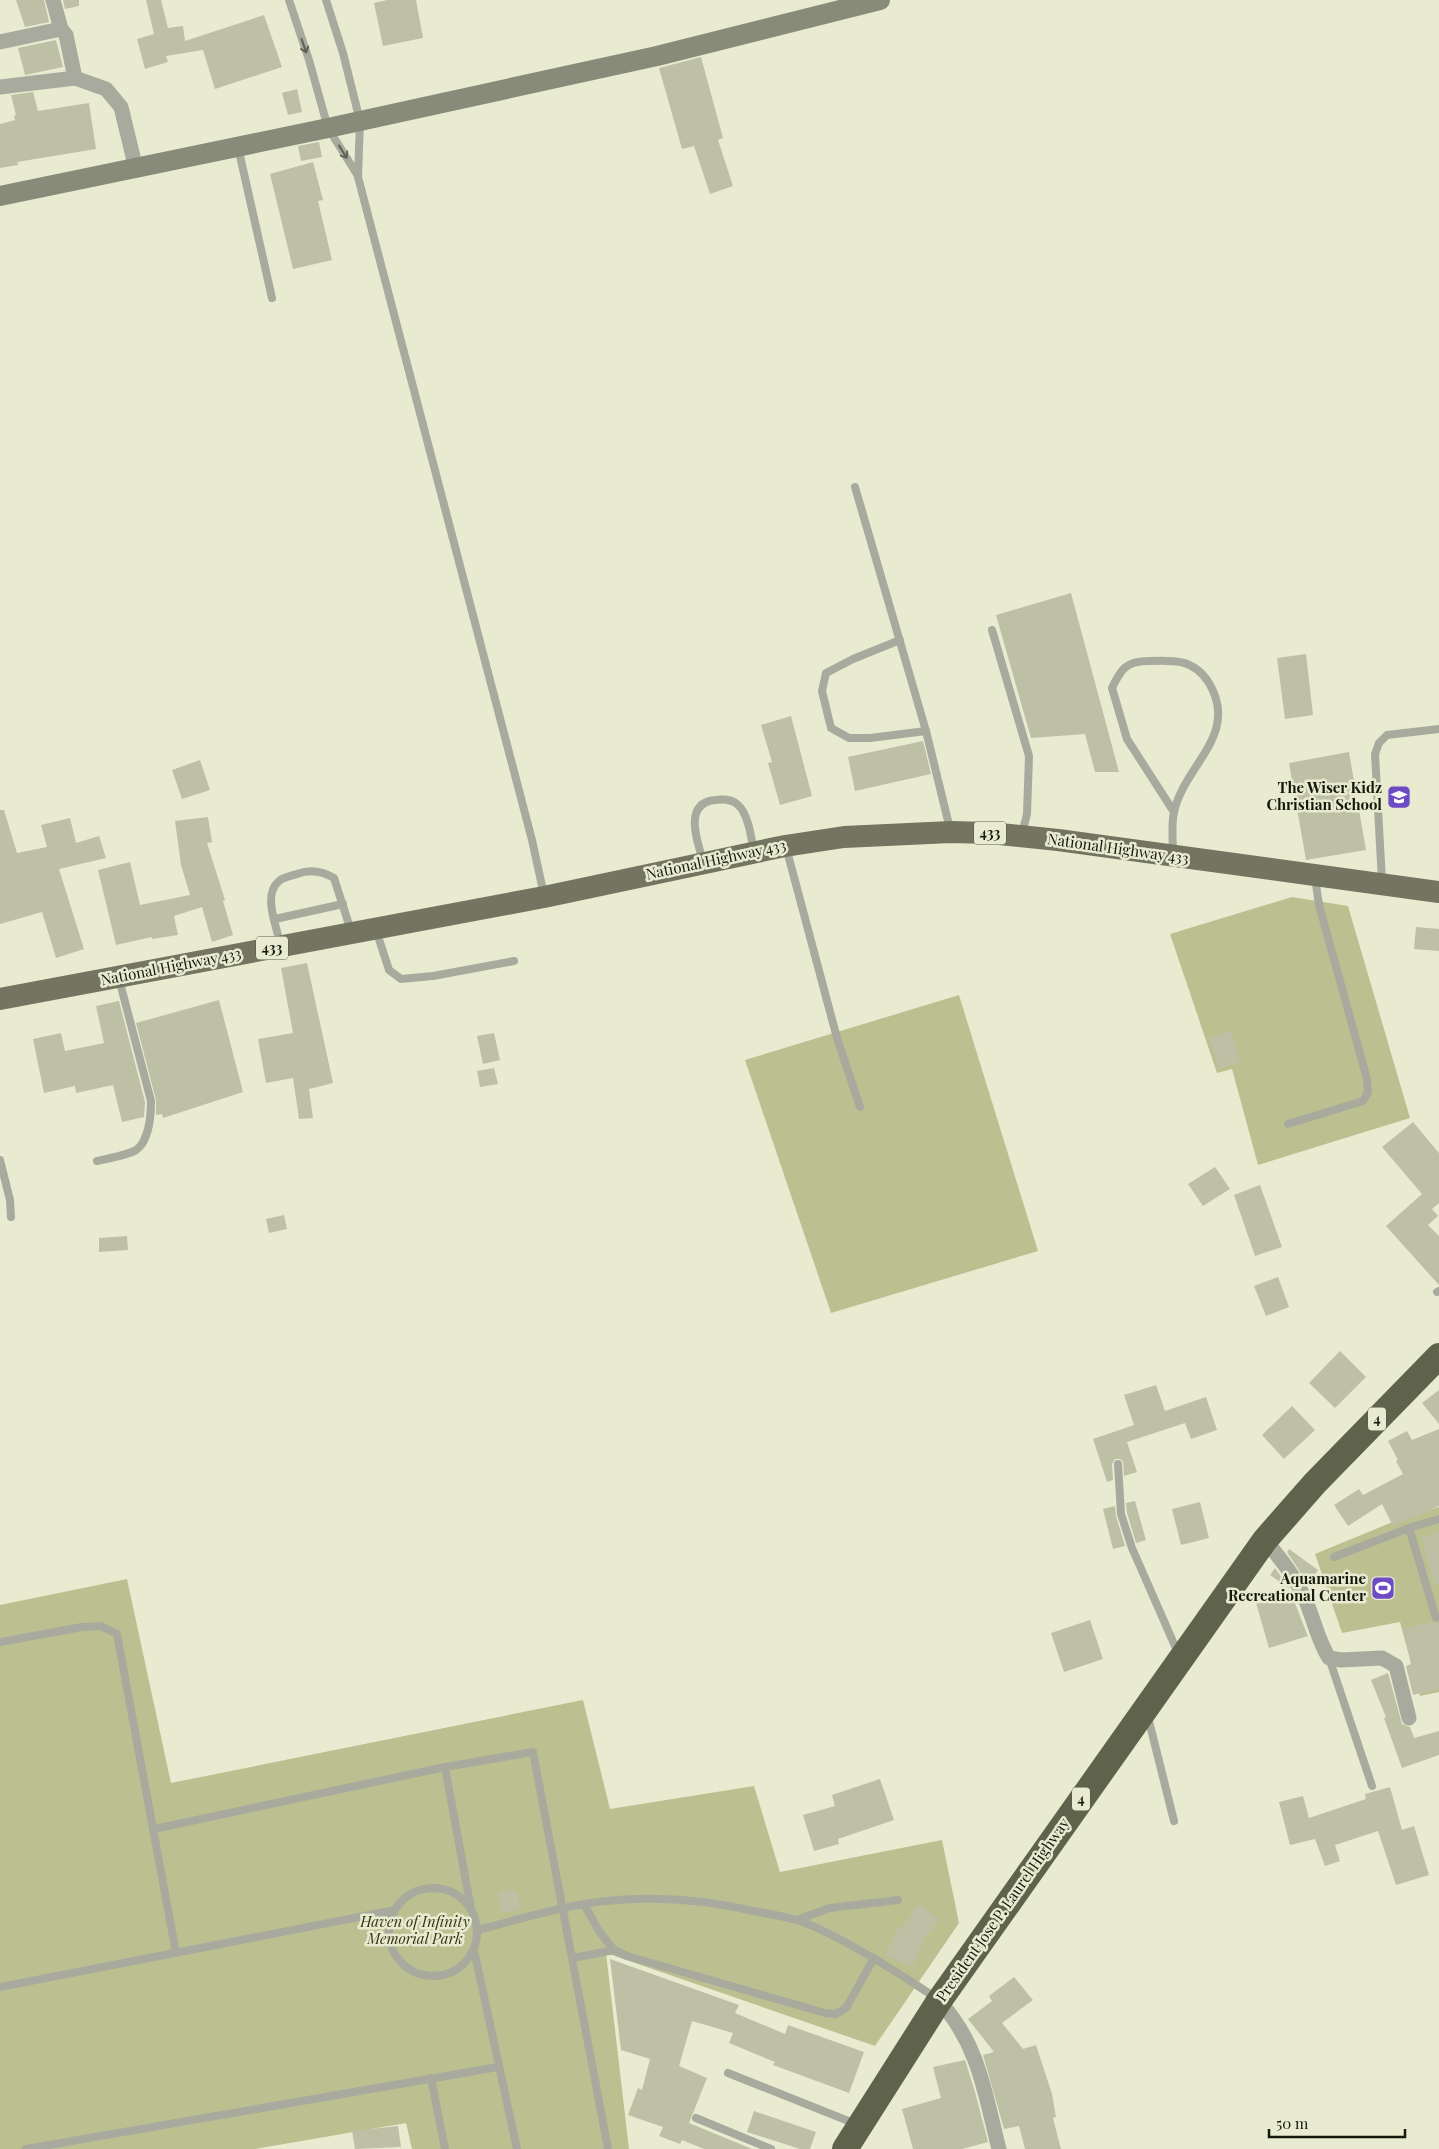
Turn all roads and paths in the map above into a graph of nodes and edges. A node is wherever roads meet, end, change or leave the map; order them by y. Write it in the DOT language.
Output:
graph roads {
  1 [pos="53,0"];
  2 [pos="289,0"];
  3 [pos="326,0"];
  4 [pos="880,0"];
  5 [pos="61,29"];
  6 [pos="0,42"];
  7 [pos="75,78"];
  8 [pos="0,87"];
  9 [pos="360,121"];
  10 [pos="328,128"];
  11 [pos="238,147"];
  12 [pos="136,169"];
  13 [pos="358,177"];
  14 [pos="0,196"];
  15 [pos="272,298"];
  16 [pos="855,487"];
  17 [pos="992,630"];
  18 [pos="900,640"];
  19 [pos="1439,729"];
  20 [pos="926,731"];
  21 [pos="1174,812"];
  22 [pos="951,832"];
  23 [pos="1022,836"];
  24 [pos="785,846"];
  25 [pos="754,852"];
  26 [pos="1173,856"];
  27 [pos="703,863"];
  28 [pos="1315,876"];
  29 [pos="1382,885"];
  30 [pos="1439,892"];
  31 [pos="544,896"];
  32 [pos="343,904"];
  33 [pos="275,918"];
  34 [pos="375,928"];
  35 [pos="352,932"];
  36 [pos="281,946"];
  37 [pos="514,961"];
  38 [pos="119,977"];
  39 [pos="0,999"];
  40 [pos="860,1107"];
  41 [pos="1288,1124"];
  42 [pos="0,1160"];
  43 [pos="96,1161"];
  44 [pos="11,1217"];
  45 [pos="1439,1356"];
  46 [pos="1118,1464"];
  47 [pos="1439,1519"];
  48 [pos="1409,1528"];
  49 [pos="1265,1540"];
  50 [pos="1334,1557"];
  51 [pos="1436,1618"];
  52 [pos="0,1642"];
  53 [pos="1181,1658"];
  54 [pos="1329,1658"];
  55 [pos="1145,1708"];
  56 [pos="1409,1718"];
  57 [pos="445,1767"];
  58 [pos="1372,1786"];
  59 [pos="1174,1821"];
  60 [pos="154,1829"];
  61 [pos="898,1900"];
  62 [pos="584,1904"];
  63 [pos="563,1908"];
  64 [pos="471,1909"];
  65 [pos="395,1910"];
  66 [pos="796,1920"];
  67 [pos="478,1930"];
  68 [pos="474,1950"];
  69 [pos="614,1950"];
  70 [pos="176,1953"];
  71 [pos="572,1958"];
  72 [pos="874,1958"];
  73 [pos="0,1987"];
  74 [pos="939,2001"];
  75 [pos="498,2067"];
  76 [pos="728,2073"];
  77 [pos="431,2078"];
  78 [pos="696,2118"];
  79 [pos="861,2126"];
  80 [pos="26,2149"];
  81 [pos="445,2149"];
  82 [pos="517,2149"];
  83 [pos="608,2149"];
  84 [pos="771,2149"];
  85 [pos="845,2149"];
  86 [pos="999,2149"];
  1 -- 5 [label="street"];
  2 -- 10 [label="lane, one-way"];
  3 -- 9 [label="lane"];
  4 -- 9 [label="street"];
  5 -- 6 [label="street"];
  5 -- 7 [label="street"];
  7 -- 8 [label="street"];
  7 -- 12 [label="street"];
  9 -- 10 [label="street"];
  9 -- 13 [label="lane"];
  10 -- 11 [label="street"];
  10 -- 13 [label="lane, one-way"];
  11 -- 12 [label="street"];
  11 -- 15 [label="lane"];
  12 -- 14 [label="street"];
  13 -- 31 [label="lane"];
  16 -- 18 [label="lane"];
  17 -- 23 [label="lane"];
  18 -- 20 [label="lane"];
  18 -- 20 [label="lane"];
  19 -- 29 [label="lane"];
  20 -- 22 [label="lane"];
  21 -- 21 [label="lane"];
  21 -- 26 [label="lane"];
  22 -- 23 [label="main road, National Highway 433 / 433"];
  22 -- 24 [label="main road, National Highway 433 / 433"];
  23 -- 26 [label="main road, National Highway 433 / 433"];
  24 -- 25 [label="main road, National Highway 433 / 433"];
  24 -- 40 [label="lane"];
  25 -- 27 [label="main road, National Highway 433 / 433"];
  25 -- 27 [label="lane"];
  26 -- 28 [label="main road, National Highway 433 / 433"];
  27 -- 31 [label="main road, National Highway 433 / 433"];
  28 -- 29 [label="main road, National Highway 433 / 433"];
  28 -- 41 [label="lane"];
  29 -- 30 [label="main road, National Highway 433 / 433"];
  31 -- 34 [label="main road, National Highway 433 / 433"];
  32 -- 33 [label="lane"];
  32 -- 33 [label="lane"];
  32 -- 35 [label="lane"];
  33 -- 36 [label="lane"];
  34 -- 35 [label="main road, National Highway 433 / 433"];
  34 -- 37 [label="lane"];
  35 -- 36 [label="main road, National Highway 433 / 433"];
  36 -- 38 [label="main road, National Highway 433 / 433"];
  38 -- 39 [label="main road, National Highway 433 / 433"];
  38 -- 43 [label="lane"];
  42 -- 44 [label="lane"];
  45 -- 49 [label="highway, President Jose P. Laurel Highway / 4"];
  46 -- 53 [label="lane"];
  47 -- 48 [label="lane"];
  48 -- 50 [label="lane"];
  48 -- 51 [label="lane"];
  49 -- 53 [label="highway, President Jose P. Laurel Highway / 4"];
  49 -- 54 [label="street"];
  52 -- 60 [label="lane"];
  53 -- 55 [label="highway, President Jose P. Laurel Highway / 4"];
  54 -- 56 [label="street"];
  54 -- 58 [label="lane"];
  55 -- 59 [label="lane"];
  55 -- 74 [label="highway, President Jose P. Laurel Highway / 4"];
  57 -- 60 [label="lane"];
  57 -- 63 [label="lane"];
  57 -- 64 [label="lane"];
  60 -- 70 [label="lane"];
  61 -- 66 [label="lane"];
  62 -- 63 [label="lane"];
  62 -- 66 [label="lane"];
  62 -- 69 [label="lane"];
  63 -- 67 [label="lane"];
  63 -- 71 [label="lane"];
  64 -- 65 [label="lane"];
  64 -- 67 [label="lane"];
  65 -- 68 [label="lane"];
  65 -- 70 [label="lane"];
  66 -- 72 [label="lane"];
  67 -- 68 [label="lane"];
  68 -- 75 [label="lane"];
  69 -- 71 [label="lane"];
  69 -- 72 [label="lane"];
  70 -- 73 [label="lane"];
  71 -- 83 [label="lane"];
  72 -- 74 [label="lane"];
  74 -- 79 [label="highway, President Jose P. Laurel Highway / 4"];
  74 -- 86 [label="street"];
  75 -- 77 [label="lane"];
  75 -- 82 [label="lane"];
  76 -- 79 [label="lane"];
  77 -- 80 [label="lane"];
  77 -- 81 [label="lane"];
  78 -- 84 [label="lane"];
  79 -- 85 [label="highway, President Jose P. Laurel Highway / 4"];
}
